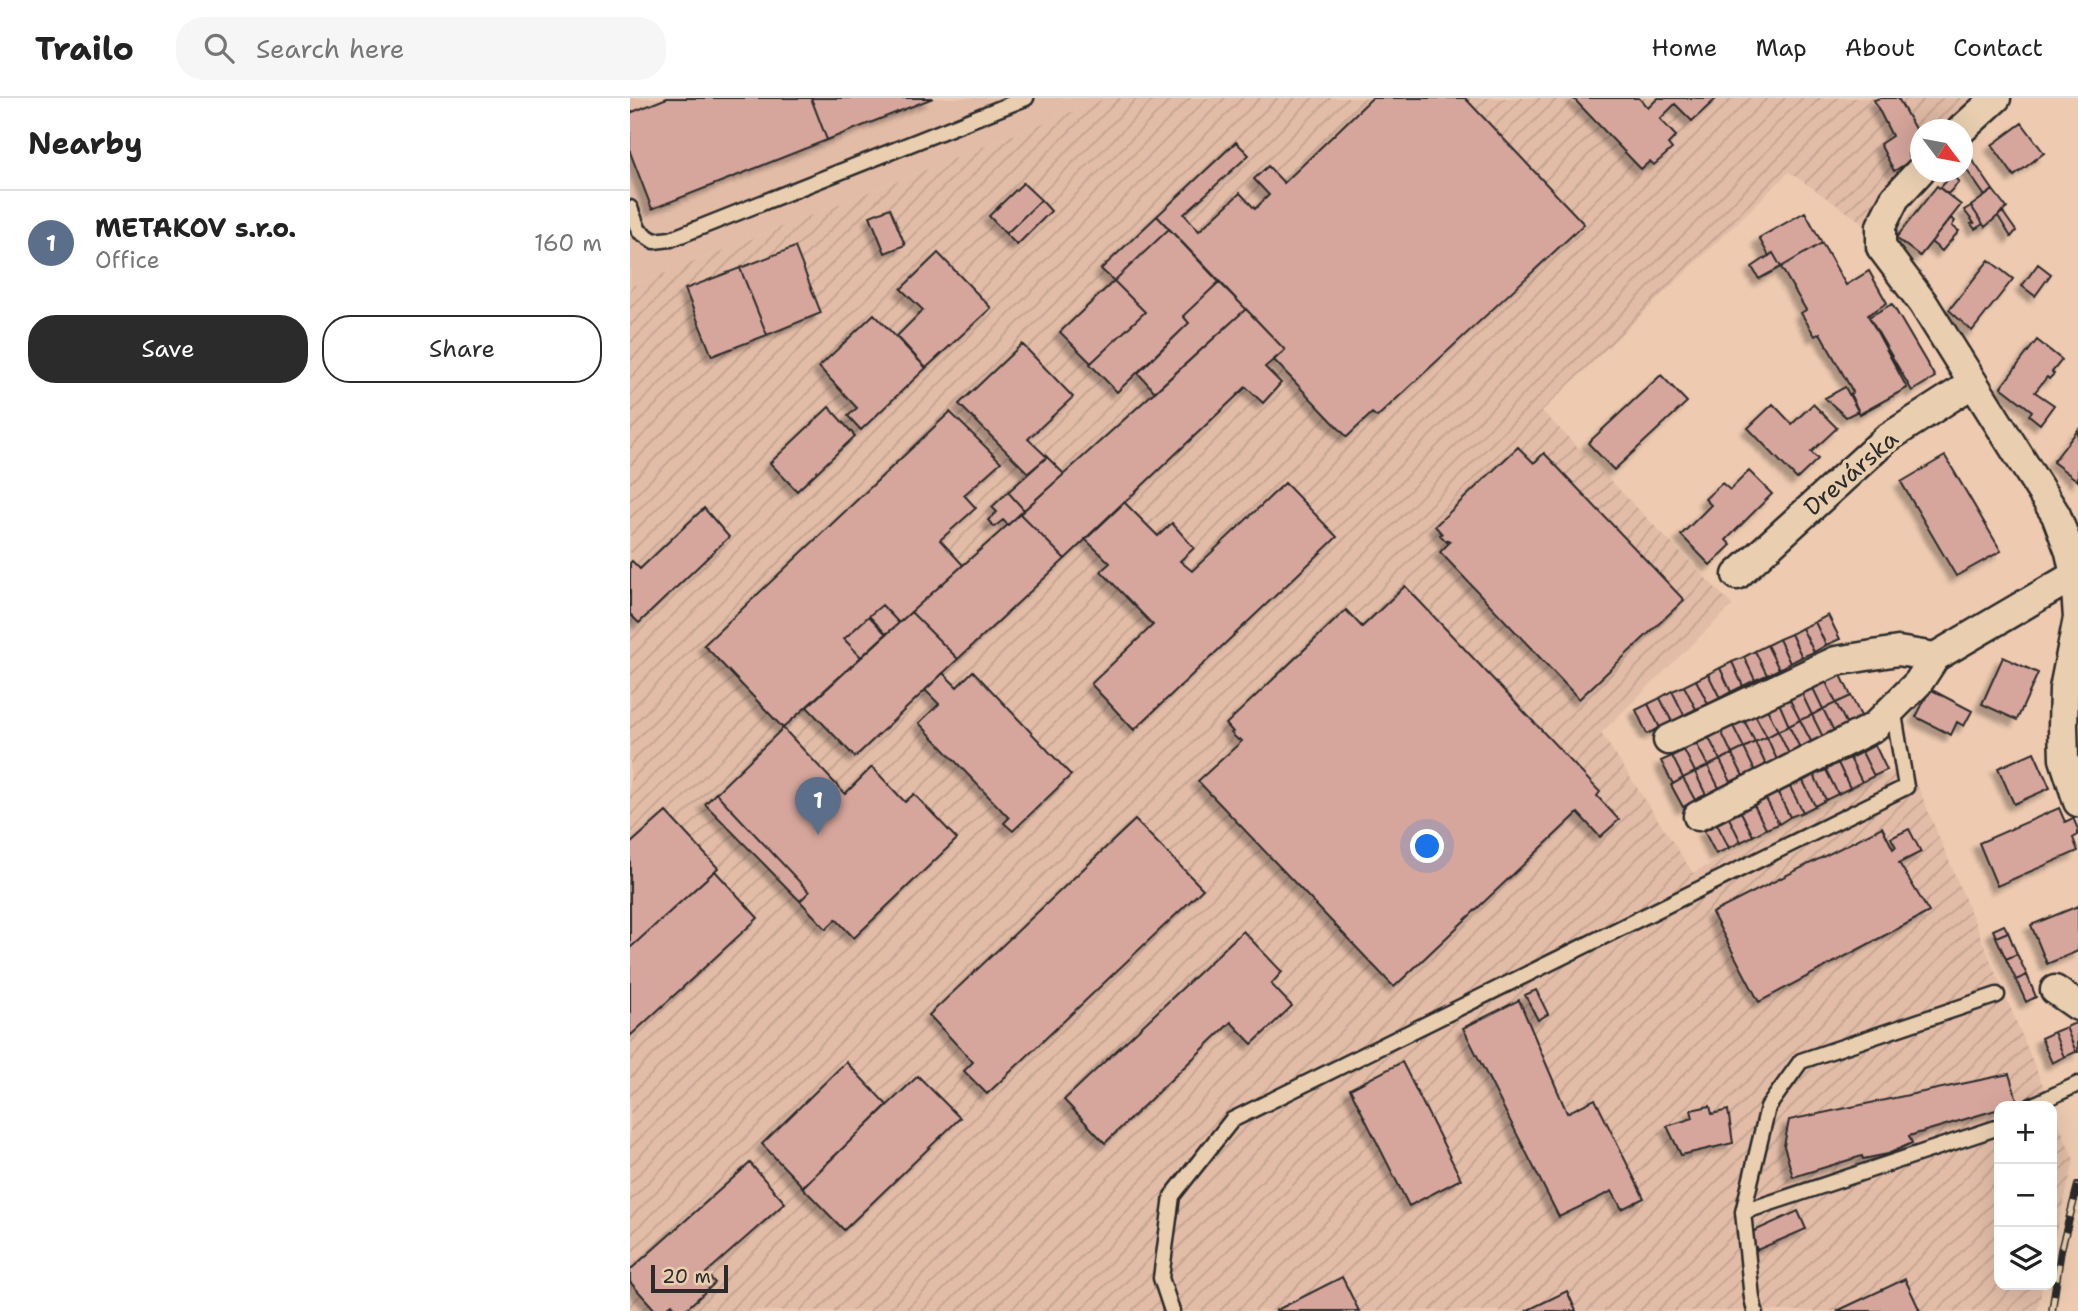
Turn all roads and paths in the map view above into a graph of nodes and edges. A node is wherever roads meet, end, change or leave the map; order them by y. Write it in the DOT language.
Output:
graph roads {
  1 [pos="1026,98"];
  2 [pos="1996,98"];
  3 [pos="1973,119"];
  4 [pos="1910,182"];
  5 [pos="630,208"];
  6 [pos="1973,383"];
  7 [pos="1737,575"];
  8 [pos="2075,575"];
  9 [pos="1935,657"];
  10 [pos="1893,708"];
  11 [pos="1668,740"];
  12 [pos="2078,802"];
  13 [pos="1698,816"];
  14 [pos="2055,990"];
  15 [pos="1997,995"];
  16 [pos="2078,1006"];
  17 [pos="2078,1084"];
  18 [pos="2042,1101"];
  19 [pos="1994,1128"];
  20 [pos="1743,1212"];
  21 [pos="1172,1311"];
  22 [pos="1755,1311"];
  1 -- 5 [label="lane"];
  2 -- 3 [label="street"];
  4 -- 6 [label="street"];
  6 -- 7 [label="street, Drevárska"];
  6 -- 8 [label="street"];
  8 -- 9 [label="street"];
  8 -- 12 [label="street"];
  9 -- 10 [label="street"];
  9 -- 11 [label="street"];
  10 -- 13 [label="street"];
  10 -- 21 [label="lane"];
  14 -- 16 [label="street"];
  15 -- 20 [label="lane"];
  17 -- 18 [label="lane"];
  19 -- 20 [label="lane"];
  20 -- 22 [label="lane"];
}
